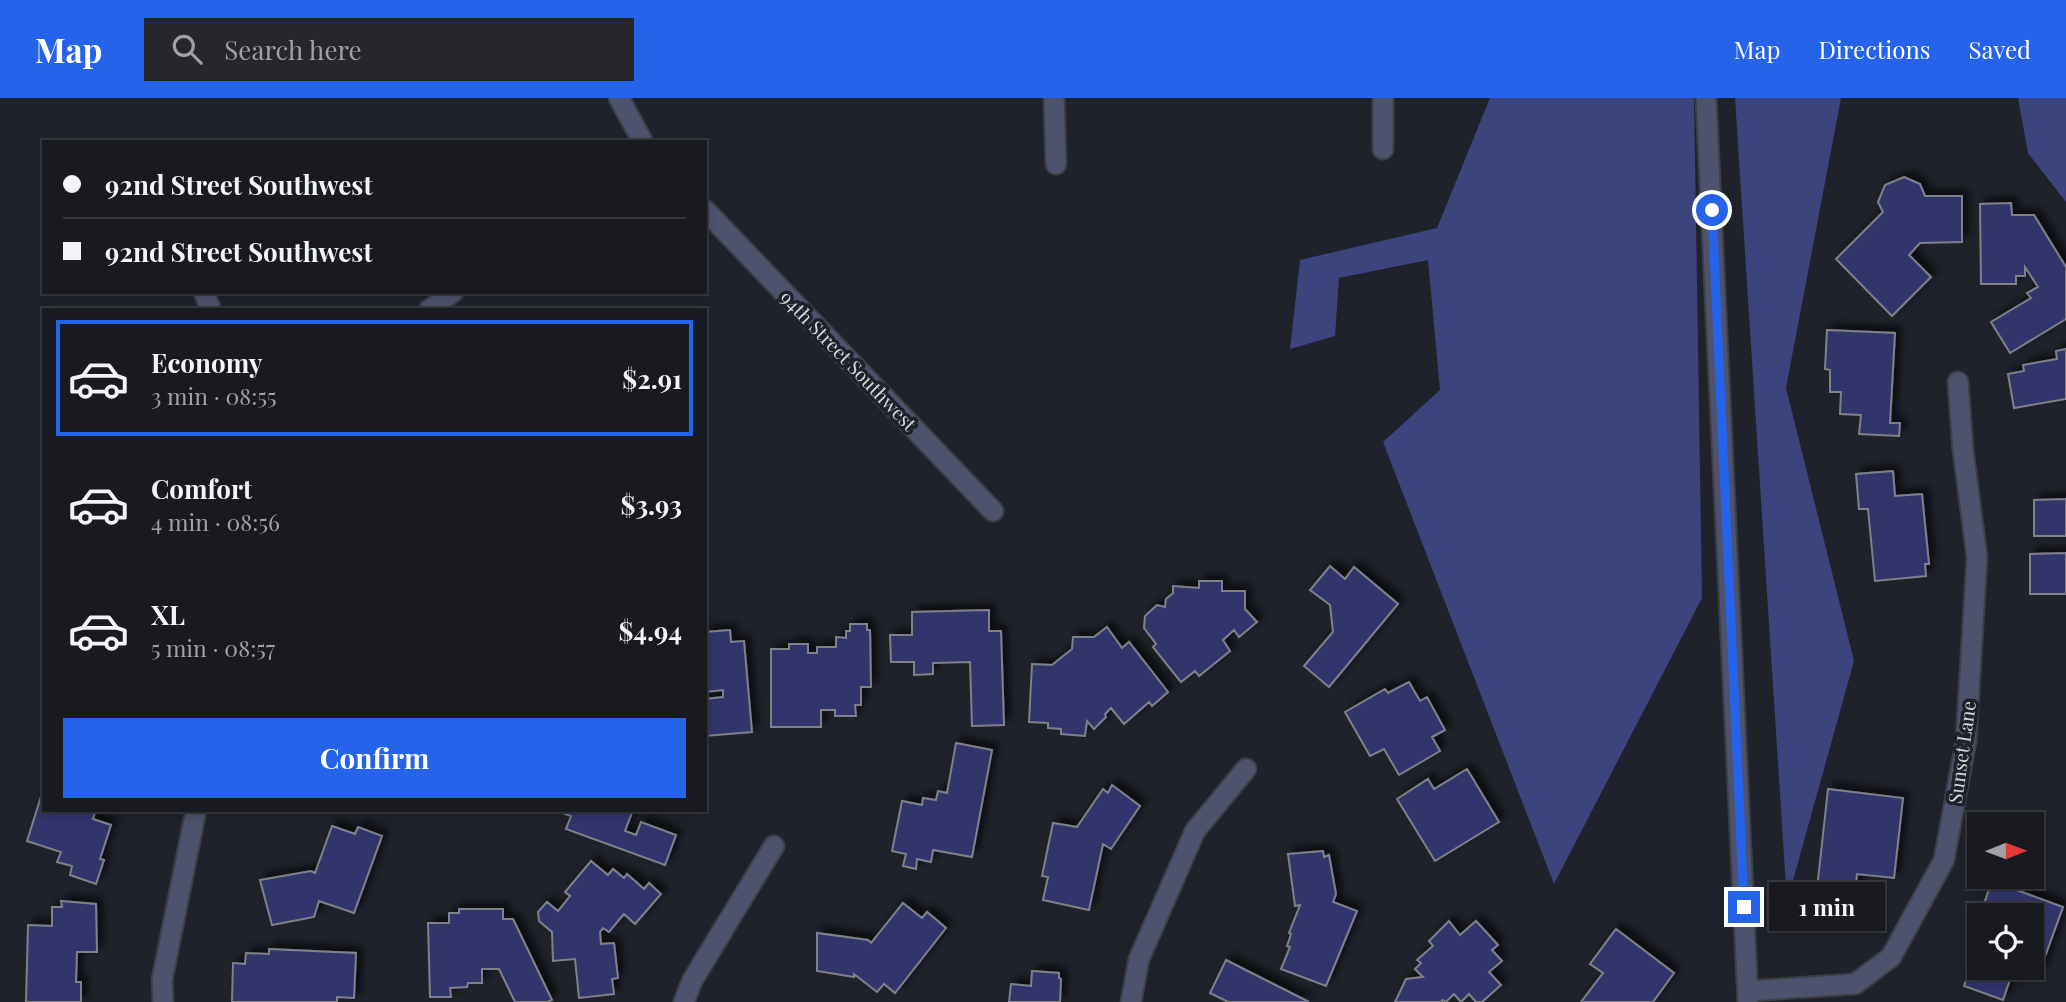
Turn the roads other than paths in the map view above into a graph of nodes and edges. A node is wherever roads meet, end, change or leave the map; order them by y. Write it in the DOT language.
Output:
graph roads {
  1 [pos="619,98"];
  2 [pos="1054,98"];
  3 [pos="1383,98"];
  4 [pos="1706,98"];
  5 [pos="642,140"];
  6 [pos="1383,149"];
  7 [pos="1056,164"];
  8 [pos="707,212"];
  9 [pos="450,294"];
  10 [pos="432,308"];
  11 [pos="1958,383"];
  12 [pos="993,511"];
  13 [pos="1246,769"];
  14 [pos="196,812"];
  15 [pos="774,846"];
  16 [pos="1748,996"];
  17 [pos="163,1002"];
  18 [pos="684,1002"];
  19 [pos="1131,1002"];
  1 -- 5 [label="street"];
  2 -- 7 [label="street"];
  3 -- 6 [label="street"];
  4 -- 16 [label="street"];
  8 -- 12 [label="street, 94th Street Southwest"];
  9 -- 10 [label="street"];
  11 -- 16 [label="street, Sunset Lane"];
  13 -- 19 [label="street"];
  14 -- 17 [label="street"];
  15 -- 18 [label="street"];
}
